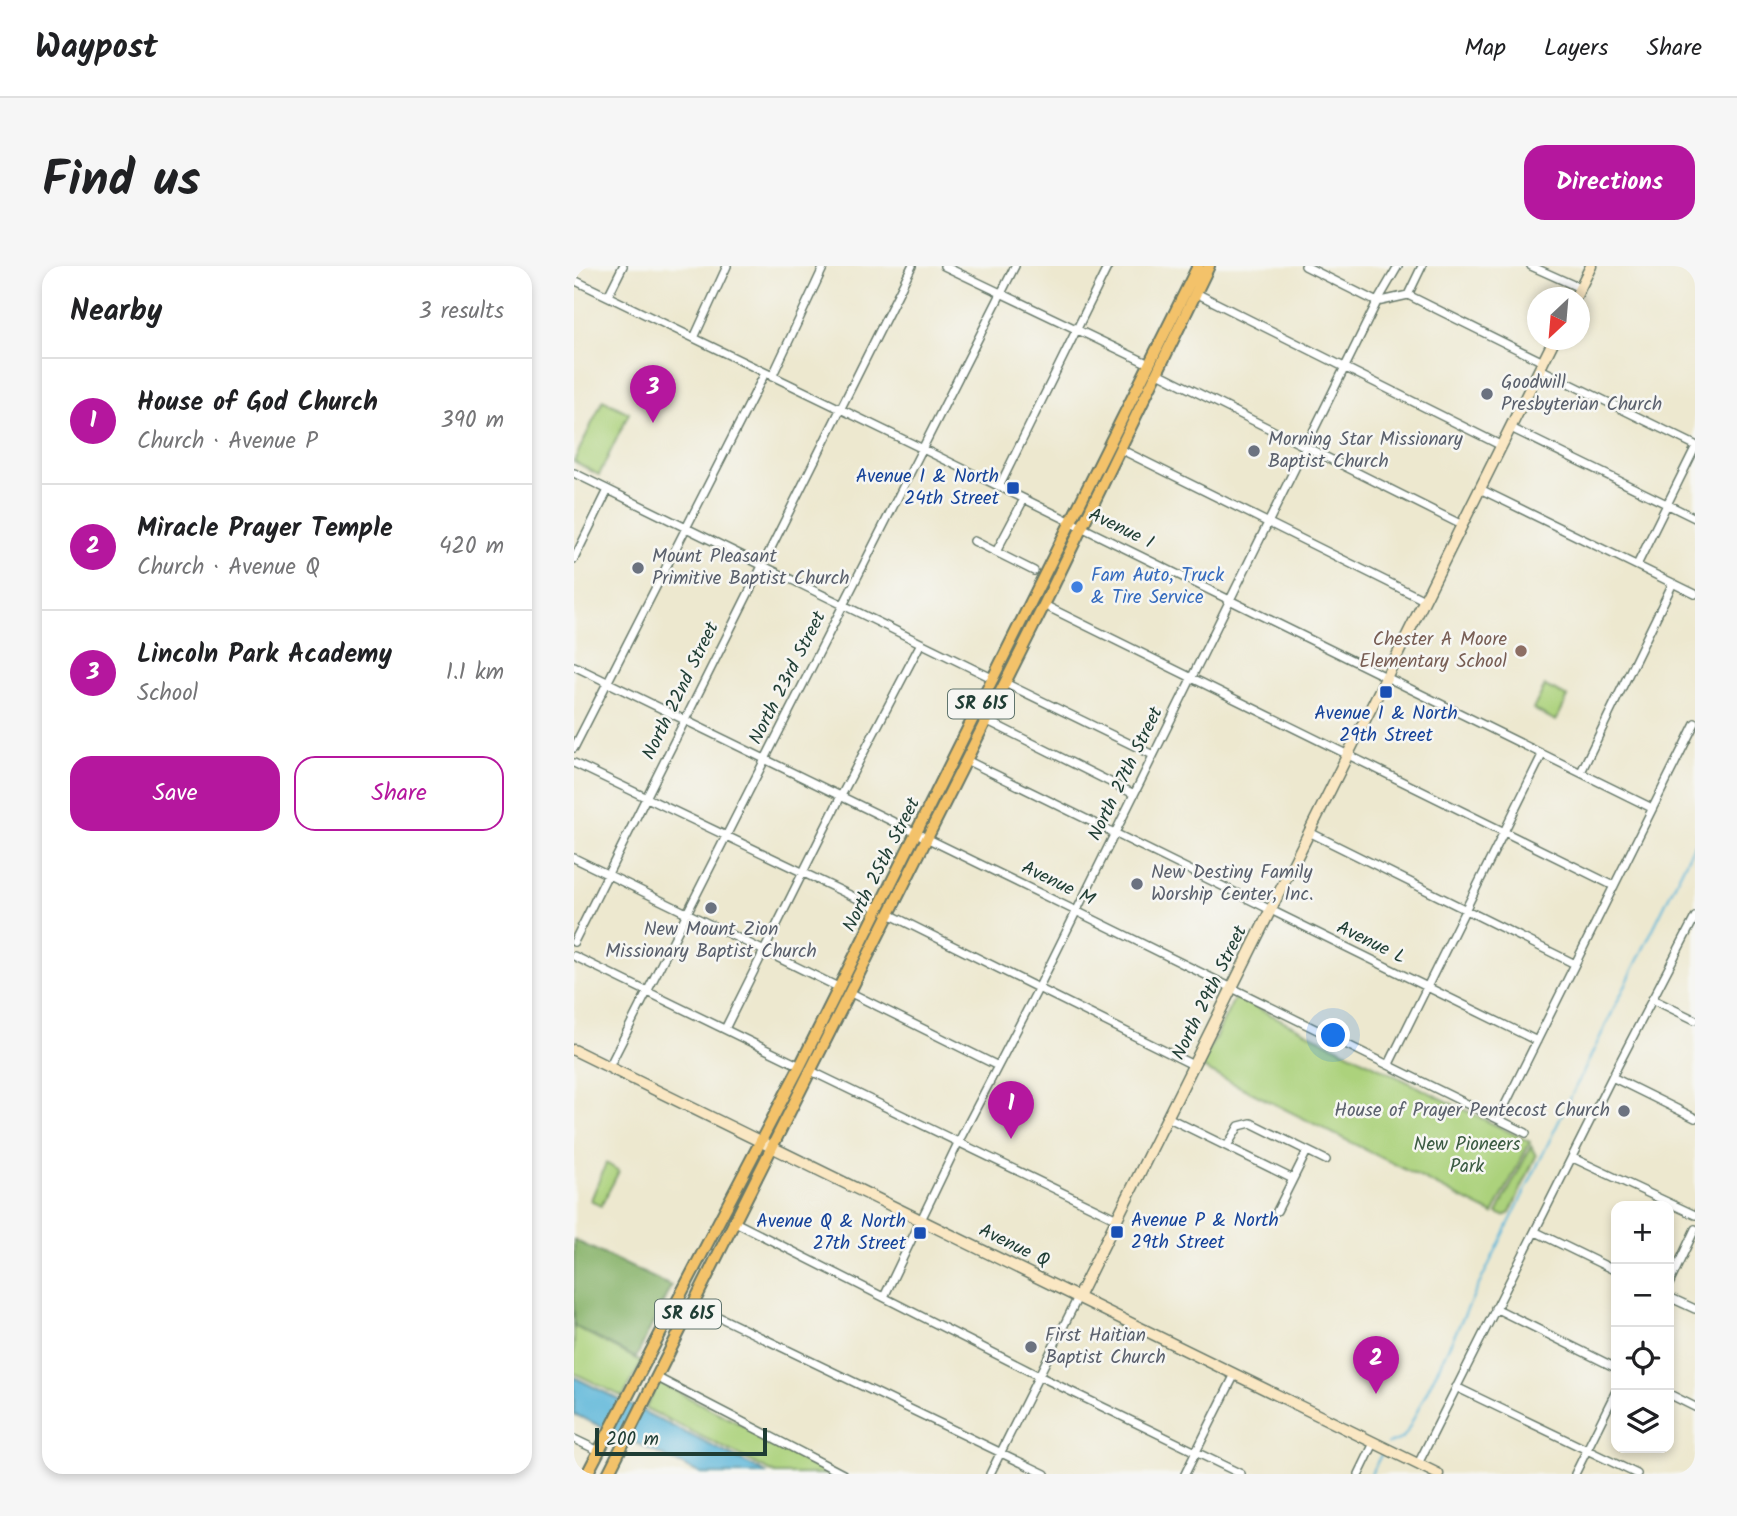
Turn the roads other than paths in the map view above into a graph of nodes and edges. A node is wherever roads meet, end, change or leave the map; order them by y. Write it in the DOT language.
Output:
graph roads {
  1 [pos="623,266"];
  2 [pos="727,266"];
  3 [pos="824,266"];
  4 [pos="912,266"];
  5 [pos="944,266"];
  6 [pos="1015,266"];
  7 [pos="1108,266"];
  8 [pos="1198,266"];
  9 [pos="1207,266"];
  10 [pos="1305,266"];
  11 [pos="1398,266"];
  12 [pos="1422,266"];
  13 [pos="1531,266"];
  14 [pos="1591,266"];
  15 [pos="574,280"];
  16 [pos="1568,287"];
  17 [pos="1581,287"];
  18 [pos="1196,293"];
  19 [pos="1001,294"];
  20 [pos="1408,295"];
  21 [pos="608,296"];
  22 [pos="1377,302"];
  23 [pos="1076,329"];
  24 [pos="694,338"];
  25 [pos="1549,350"];
  26 [pos="1149,364"];
  27 [pos="1541,366"];
  28 [pos="1346,369"];
  29 [pos="1158,373"];
  30 [pos="769,375"];
  31 [pos="840,409"];
  32 [pos="1511,428"];
  33 [pos="1128,433"];
  34 [pos="1502,446"];
  35 [pos="1695,447"];
  36 [pos="923,449"];
  37 [pos="1120,449"];
  38 [pos="1306,449"];
  39 [pos="574,473"];
  40 [pos="999,486"];
  41 [pos="1480,489"];
  42 [pos="608,490"];
  43 [pos="1024,499"];
  44 [pos="1667,504"];
  45 [pos="1695,518"];
  46 [pos="1269,522"];
  47 [pos="1077,525"];
  48 [pos="1462,525"];
  49 [pos="685,528"];
  50 [pos="974,541"];
  51 [pos="996,552"];
  52 [pos="574,559"];
  53 [pos="761,565"];
  54 [pos="1637,565"];
  55 [pos="1034,571"];
  56 [pos="1673,583"];
  57 [pos="1695,594"];
  58 [pos="1424,600"];
  59 [pos="1230,601"];
  60 [pos="1044,605"];
  61 [pos="843,606"];
  62 [pos="921,643"];
  63 [pos="574,666"];
  64 [pos="1385,677"];
  65 [pos="1191,679"];
  66 [pos="1000,681"];
  67 [pos="608,684"];
  68 [pos="986,720"];
  69 [pos="684,721"];
  70 [pos="1695,723"];
  71 [pos="574,748"];
  72 [pos="972,748"];
  73 [pos="1347,754"];
  74 [pos="1153,755"];
  75 [pos="1542,755"];
  76 [pos="765,759"];
  77 [pos="966,760"];
  78 [pos="574,763"];
  79 [pos="1581,772"];
  80 [pos="1134,794"];
  81 [pos="841,796"];
  82 [pos="646,799"];
  83 [pos="1653,808"];
  84 [pos="1504,831"];
  85 [pos="1309,832"];
  86 [pos="1114,834"];
  87 [pos="726,835"];
  88 [pos="922,836"];
  89 [pos="574,858"];
  90 [pos="803,873"];
  91 [pos="608,875"];
  92 [pos="1614,886"];
  93 [pos="1465,909"];
  94 [pos="1270,910"];
  95 [pos="1076,911"];
  96 [pos="884,912"];
  97 [pos="687,913"];
  98 [pos="1694,921"];
  99 [pos="574,942"];
  100 [pos="764,951"];
  101 [pos="574,956"];
  102 [pos="1575,964"];
  103 [pos="1426,987"];
  104 [pos="1232,988"];
  105 [pos="1038,989"];
  106 [pos="844,990"];
  107 [pos="647,992"];
  108 [pos="1652,999"];
  109 [pos="1695,1020"];
  110 [pos="725,1028"];
  111 [pos="1537,1041"];
  112 [pos="574,1050"];
  113 [pos="1389,1064"];
  114 [pos="1193,1065"];
  115 [pos="998,1066"];
  116 [pos="609,1067"];
  117 [pos="805,1068"];
  118 [pos="1612,1077"];
  119 [pos="1167,1117"];
  120 [pos="1695,1118"];
  121 [pos="1498,1119"];
  122 [pos="1526,1133"];
  123 [pos="959,1141"];
  124 [pos="767,1144"];
  125 [pos="1227,1146"];
  126 [pos="1307,1151"];
  127 [pos="1573,1158"];
  128 [pos="1326,1160"];
  129 [pos="1293,1178"];
  130 [pos="1277,1211"];
  131 [pos="1695,1215"];
  132 [pos="921,1219"];
  133 [pos="1117,1219"];
  134 [pos="733,1221"];
  135 [pos="1695,1229"];
  136 [pos="1536,1232"];
  137 [pos="1611,1269"];
  138 [pos="1674,1273"];
  139 [pos="884,1297"];
  140 [pos="1078,1297"];
  141 [pos="1674,1300"];
  142 [pos="692,1304"];
  143 [pos="1495,1308"];
  144 [pos="1695,1310"];
  145 [pos="651,1351"];
  146 [pos="1611,1366"];
  147 [pos="1235,1374"];
  148 [pos="1039,1376"];
  149 [pos="658,1378"];
  150 [pos="1456,1387"];
  151 [pos="1674,1396"];
  152 [pos="1611,1402"];
  153 [pos="1695,1406"];
  154 [pos="574,1439"];
  155 [pos="1374,1443"];
  156 [pos="1588,1450"];
  157 [pos="599,1451"];
  158 [pos="1001,1452"];
  159 [pos="1197,1452"];
  160 [pos="1418,1464"];
  161 [pos="587,1474"];
  162 [pos="608,1474"];
  163 [pos="843,1474"];
  164 [pos="989,1474"];
  165 [pos="1045,1474"];
  166 [pos="1185,1474"];
  167 [pos="1241,1474"];
  168 [pos="1359,1474"];
  169 [pos="1438,1474"];
  170 [pos="1575,1474"];
  171 [pos="1637,1474"];
  1 -- 21 [label="street"];
  2 -- 24 [label="street"];
  3 -- 30 [label="street"];
  4 -- 31 [label="street, North 22nd Street"];
  5 -- 19 [label="street"];
  6 -- 19 [label="street, North 23rd Street"];
  7 -- 23 [label="street"];
  8 -- 26 [label="main road, North 25th Street / SR 615"];
  9 -- 18 [label="main road, North 25th Street / SR 615"];
  10 -- 22 [label="street"];
  11 -- 22 [label="street, North 27th Street"];
  12 -- 20 [label="street"];
  13 -- 16 [label="street"];
  14 -- 17 [label="street"];
  15 -- 21 [label="street, Avenue I"];
  18 -- 28 [label="street"];
  18 -- 29 [label="main road, North 25th Street / SR 615"];
  19 -- 23 [label="street"];
  19 -- 36 [label="street, North 23rd Street"];
  20 -- 22 [label="street"];
  20 -- 27 [label="street"];
  21 -- 24 [label="street, Avenue I"];
  22 -- 28 [label="street, North 27th Street"];
  23 -- 26 [label="street"];
  23 -- 40 [label="street"];
  24 -- 30 [label="street, Avenue I"];
  25 -- 27 [label="street, North 29th Street"];
  26 -- 33 [label="main road"];
  26 -- 47 [label="main road, North 25th Street / SR 615"];
  27 -- 32 [label="street, North 29th Street"];
  27 -- 35 [label="street"];
  28 -- 34 [label="street"];
  28 -- 38 [label="street, North 27th Street"];
  29 -- 33 [label="main road, North 25th Street / SR 615"];
  29 -- 38 [label="street"];
  30 -- 31 [label="street, Avenue I"];
  30 -- 49 [label="street"];
  31 -- 36 [label="street, Avenue I"];
  31 -- 53 [label="street, North 22nd Street"];
  32 -- 34 [label="street, North 29th Street"];
  32 -- 44 [label="street"];
  33 -- 37 [label="main road, North 25th Street / SR 615"];
  34 -- 41 [label="street, North 29th Street"];
  35 -- 44 [label="street"];
  36 -- 40 [label="street, Avenue I"];
  36 -- 61 [label="street, North 23rd Street"];
  37 -- 46 [label="street"];
  37 -- 47 [label="main road, North 25th Street / SR 615"];
  38 -- 46 [label="street, North 27th Street"];
  38 -- 48 [label="street"];
  39 -- 42 [label="street"];
  40 -- 43 [label="street, Avenue I"];
  41 -- 48 [label="street, North 29th Street"];
  41 -- 54 [label="street"];
  42 -- 49 [label="street"];
  42 -- 52 [label="street"];
  43 -- 47 [label="street, Avenue I"];
  43 -- 51 [label="street"];
  44 -- 45 [label="street"];
  44 -- 54 [label="street"];
  46 -- 58 [label="street"];
  46 -- 59 [label="street, North 27th Street"];
  47 -- 59 [label="street, Avenue I"];
  47 -- 60 [label="main road, North 25th Street / SR 615"];
  47 -- 66 [label="main road, North 25th Street / SR 615"];
  48 -- 58 [label="street, North 29th Street"];
  49 -- 53 [label="street"];
  49 -- 67 [label="street"];
  50 -- 51 [label="street"];
  51 -- 55 [label="street"];
  53 -- 61 [label="street"];
  53 -- 69 [label="street, North 22nd Street"];
  54 -- 56 [label="street"];
  56 -- 57 [label="street"];
  56 -- 79 [label="street"];
  58 -- 64 [label="street, North 29th Street"];
  59 -- 64 [label="street, Avenue I"];
  59 -- 65 [label="street, North 27th Street"];
  60 -- 65 [label="street"];
  60 -- 66 [label="main road, North 25th Street / SR 615"];
  61 -- 62 [label="street"];
  61 -- 76 [label="street, North 23rd Street"];
  62 -- 66 [label="street"];
  62 -- 81 [label="street"];
  63 -- 67 [label="street, Avenue M"];
  64 -- 73 [label="street, North 29th Street"];
  64 -- 75 [label="street, Avenue I"];
  65 -- 73 [label="street"];
  65 -- 74 [label="street, North 27th Street"];
  66 -- 68 [label="main road, North 25th Street / SR 615"];
  66 -- 72 [label="main road"];
  66 -- 74 [label="street"];
  66 -- 88 [label="main road, North 25th Street / SR 615"];
  67 -- 69 [label="street, Avenue M"];
  67 -- 71 [label="street"];
  68 -- 72 [label="main road, North 25th Street / SR 615"];
  68 -- 80 [label="street"];
  69 -- 76 [label="street, Avenue M"];
  69 -- 82 [label="street, North 22nd Street"];
  70 -- 83 [label="street"];
  72 -- 77 [label="main road, North 25th Street / SR 615"];
  73 -- 84 [label="street"];
  73 -- 85 [label="street, North 29th Street"];
  74 -- 80 [label="street, North 27th Street"];
  75 -- 79 [label="street, Avenue I"];
  75 -- 84 [label="street"];
  76 -- 81 [label="street, Avenue M"];
  76 -- 87 [label="street, North 23rd Street"];
  77 -- 86 [label="street, Avenue L"];
  77 -- 88 [label="main road, North 25th Street / SR 615"];
  78 -- 82 [label="street"];
  79 -- 83 [label="street, Avenue I"];
  80 -- 86 [label="street, North 27th Street"];
  81 -- 88 [label="street, Avenue M"];
  81 -- 90 [label="street"];
  82 -- 87 [label="street"];
  82 -- 91 [label="street, North 22nd Street"];
  83 -- 92 [label="street"];
  84 -- 92 [label="street"];
  84 -- 93 [label="street"];
  85 -- 93 [label="street"];
  85 -- 94 [label="street, North 29th Street"];
  86 -- 94 [label="street, Avenue L"];
  86 -- 95 [label="street, North 27th Street"];
  87 -- 90 [label="street"];
  87 -- 97 [label="street, North 23rd Street"];
  88 -- 95 [label="street, Avenue M"];
  88 -- 96 [label="main road, North 25th Street / SR 615"];
  89 -- 91 [label="street"];
  90 -- 96 [label="street"];
  90 -- 100 [label="street"];
  91 -- 97 [label="street"];
  91 -- 99 [label="street, North 22nd Street"];
  92 -- 102 [label="street"];
  93 -- 102 [label="street"];
  93 -- 103 [label="street"];
  94 -- 103 [label="street, Avenue L"];
  94 -- 104 [label="street, North 29th Street"];
  95 -- 104 [label="street, Avenue M"];
  95 -- 105 [label="street, North 27th Street"];
  96 -- 105 [label="street"];
  96 -- 106 [label="main road, North 25th Street / SR 615"];
  97 -- 100 [label="street"];
  97 -- 107 [label="street, North 23rd Street"];
  98 -- 108 [label="street"];
  100 -- 106 [label="street"];
  100 -- 110 [label="street"];
  101 -- 107 [label="street"];
  102 -- 111 [label="street"];
  103 -- 111 [label="street, Avenue L"];
  103 -- 113 [label="street"];
  104 -- 113 [label="street, Avenue M"];
  104 -- 114 [label="street, North 29th Street"];
  105 -- 114 [label="street"];
  105 -- 115 [label="street, North 27th Street"];
  106 -- 115 [label="street"];
  106 -- 117 [label="main road, North 25th Street / SR 615"];
  106 -- 117 [label="main road, North 25th Street / SR 615"];
  107 -- 110 [label="street"];
  107 -- 116 [label="street, North 23rd Street"];
  108 -- 109 [label="street"];
  108 -- 118 [label="street"];
  110 -- 117 [label="street"];
  111 -- 121 [label="street"];
  112 -- 116 [label="street, Avenue Q"];
  113 -- 121 [label="street, Avenue M"];
  114 -- 119 [label="street, North 29th Street"];
  115 -- 123 [label="street, North 27th Street"];
  116 -- 124 [label="street, Avenue Q"];
  117 -- 123 [label="street"];
  117 -- 124 [label="main road, North 25th Street / SR 615"];
  118 -- 120 [label="street"];
  118 -- 127 [label="street"];
  119 -- 125 [label="street"];
  119 -- 133 [label="street, North 29th Street"];
  121 -- 122 [label="street, Avenue M"];
  123 -- 132 [label="street, North 27th Street"];
  123 -- 133 [label="street"];
  124 -- 132 [label="street, Avenue Q"];
  124 -- 134 [label="main road, North 25th Street / SR 615"];
  124 -- 145 [label="main road, North 25th Street / SR 615"];
  125 -- 126 [label="street"];
  125 -- 129 [label="street"];
  126 -- 128 [label="street"];
  126 -- 129 [label="street"];
  127 -- 131 [label="street"];
  127 -- 136 [label="street"];
  129 -- 130 [label="street"];
  132 -- 139 [label="street, North 27th Street"];
  132 -- 140 [label="street, Avenue Q"];
  133 -- 140 [label="street, North 29th Street"];
  134 -- 139 [label="street"];
  134 -- 142 [label="main road, North 25th Street / SR 615"];
  135 -- 138 [label="street"];
  136 -- 137 [label="street"];
  136 -- 143 [label="street"];
  139 -- 148 [label="street"];
  140 -- 147 [label="street, Avenue Q"];
  140 -- 148 [label="street, North 29th Street"];
  141 -- 144 [label="street"];
  142 -- 149 [label="main road, North 25th Street / SR 615"];
  142 -- 158 [label="street"];
  143 -- 146 [label="street"];
  143 -- 150 [label="street"];
  145 -- 149 [label="main road"];
  145 -- 157 [label="main road, North 25th Street / SR 615"];
  147 -- 155 [label="street, Avenue Q"];
  147 -- 159 [label="street"];
  148 -- 158 [label="street, North 29th Street"];
  148 -- 159 [label="street"];
  149 -- 162 [label="main road, North 25th Street / SR 615"];
  149 -- 163 [label="street"];
  150 -- 156 [label="street"];
  150 -- 160 [label="street"];
  151 -- 153 [label="street"];
  152 -- 156 [label="street"];
  154 -- 157 [label="street"];
  155 -- 160 [label="street, Avenue Q"];
  155 -- 168 [label="street"];
  156 -- 170 [label="street"];
  156 -- 171 [label="street"];
  157 -- 161 [label="main road, North 25th Street / SR 615"];
  158 -- 164 [label="street, North 29th Street"];
  158 -- 165 [label="street"];
  159 -- 166 [label="street"];
  159 -- 167 [label="street"];
  160 -- 169 [label="street, Avenue Q"];
}
